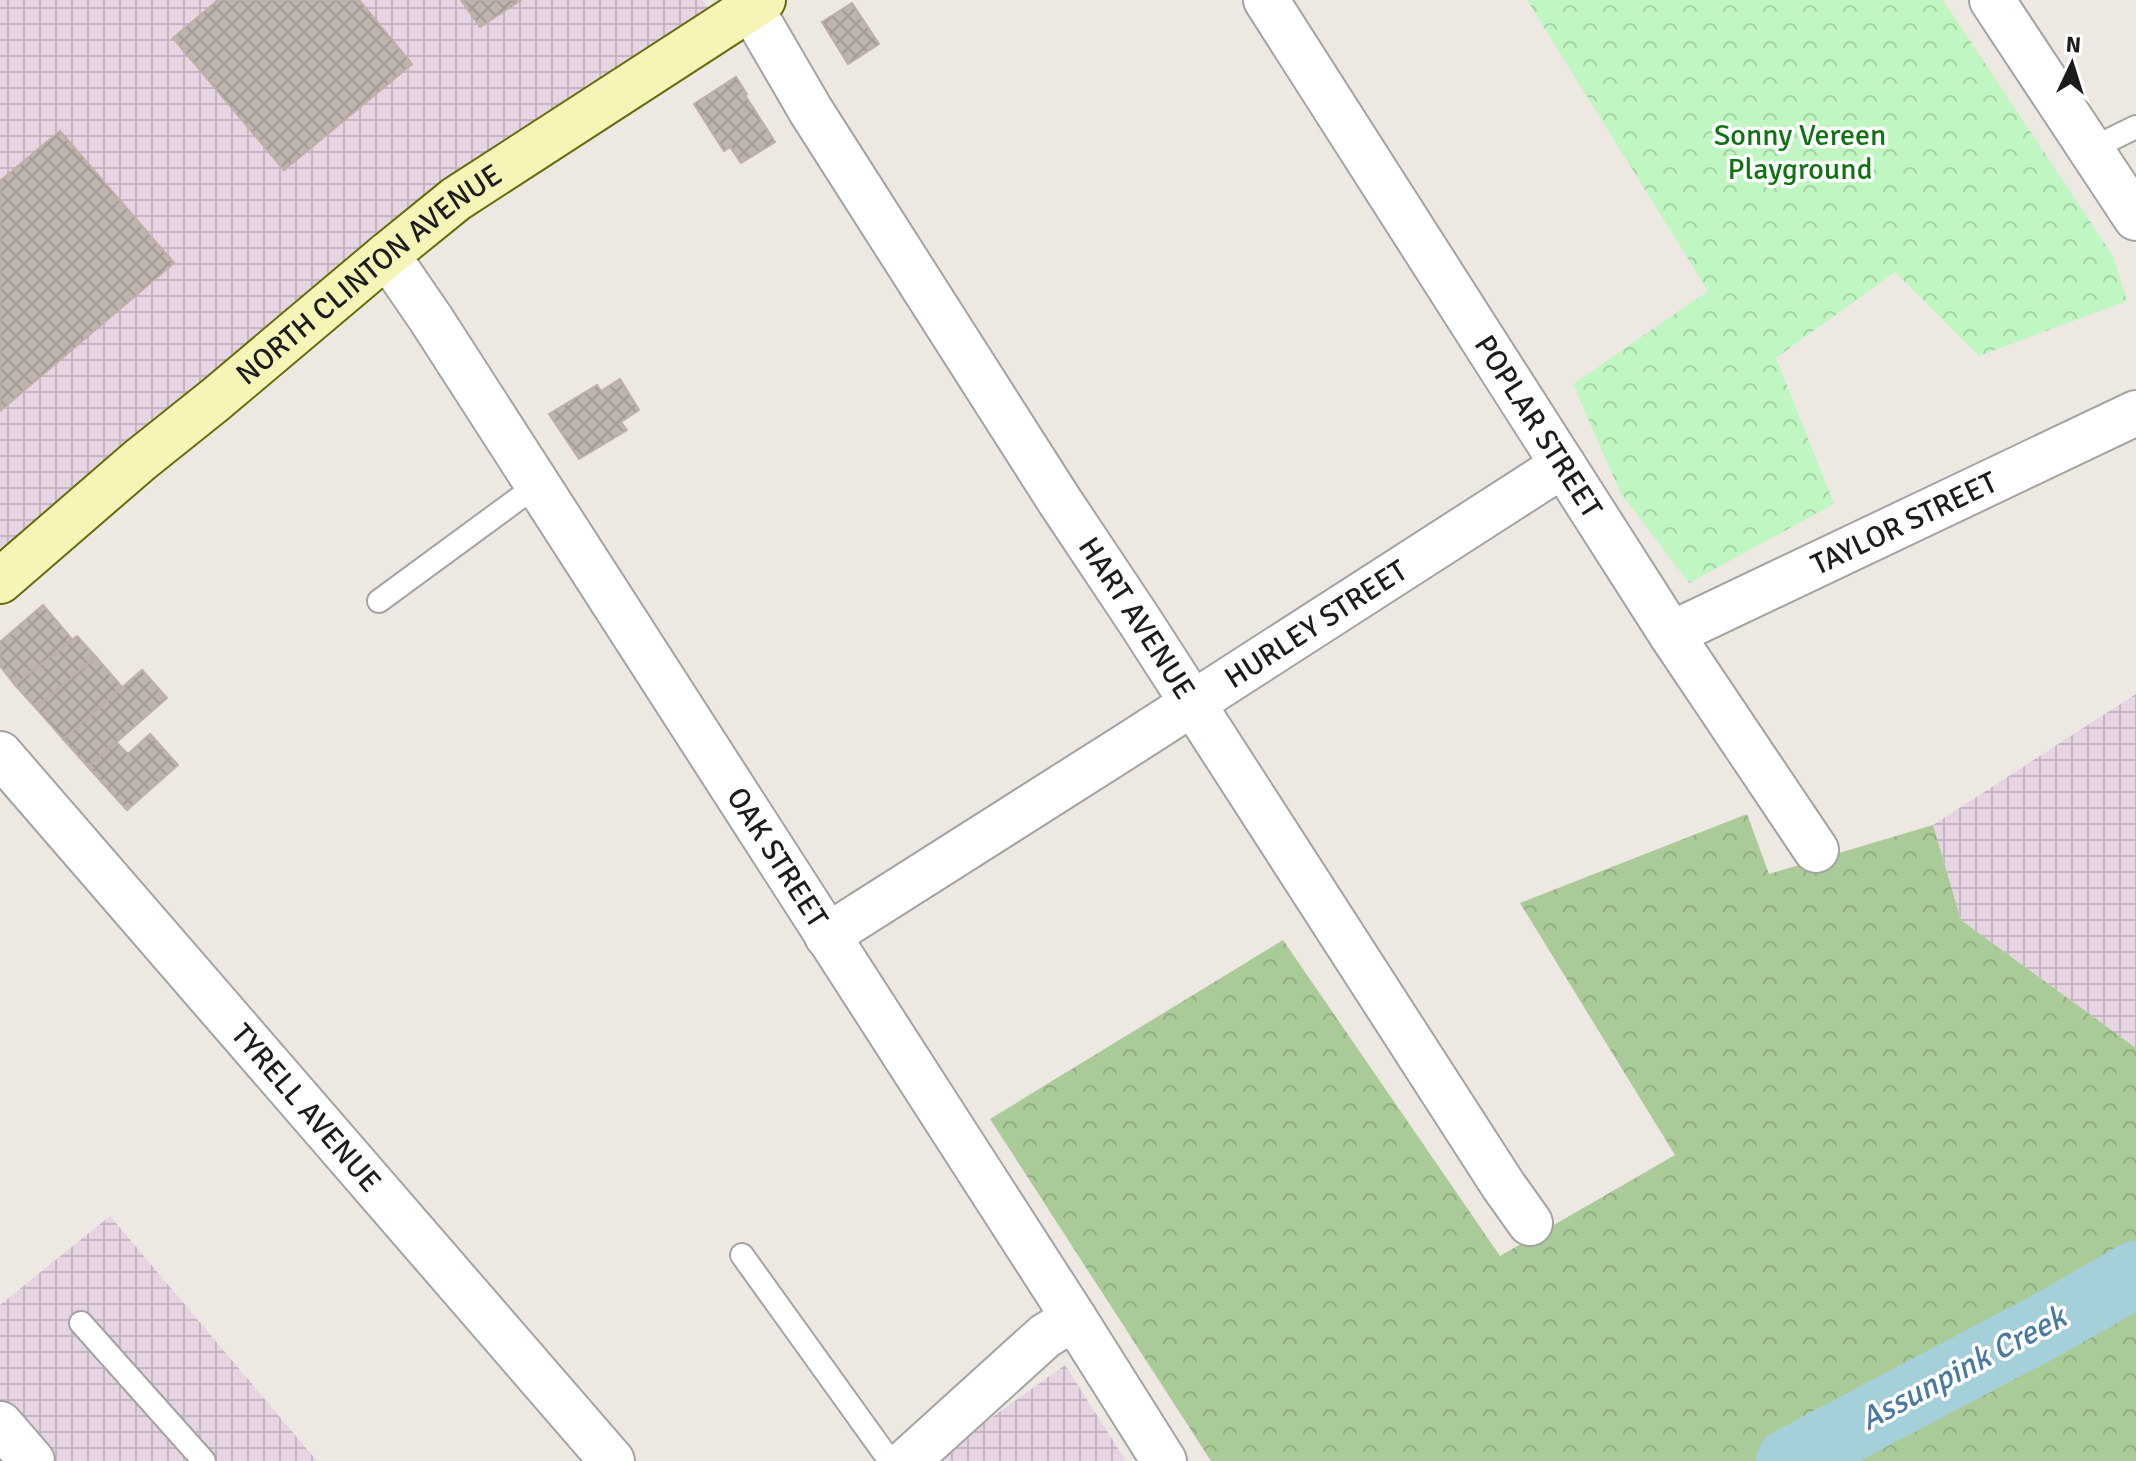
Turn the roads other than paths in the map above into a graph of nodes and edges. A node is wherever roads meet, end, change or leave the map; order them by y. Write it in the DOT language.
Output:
graph roads {
  1 [pos="1266,0"];
  2 [pos="1992,0"];
  3 [pos="757,4"];
  4 [pos="2136,127"];
  5 [pos="2091,149"];
  6 [pos="2136,218"];
  7 [pos="387,255"];
  8 [pos="2136,413"];
  9 [pos="1563,465"];
  10 [pos="537,485"];
  11 [pos="0,581"];
  12 [pos="379,601"];
  13 [pos="1671,634"];
  14 [pos="1192,703"];
  15 [pos="0,754"];
  16 [pos="1816,850"];
  17 [pos="827,936"];
  18 [pos="1530,1223"];
  19 [pos="742,1255"];
  20 [pos="1074,1318"];
  21 [pos="81,1323"];
  22 [pos="0,1424"];
  23 [pos="199,1459"];
  24 [pos="32,1461"];
  25 [pos="612,1461"];
  26 [pos="890,1461"];
  27 [pos="907,1461"];
  28 [pos="1164,1461"];
  1 -- 9 [label="street, POPLAR STREET"];
  2 -- 5 [label="street"];
  3 -- 7 [label="street, NORTH CLINTON AVENUE"];
  3 -- 14 [label="street, HART AVENUE"];
  4 -- 5 [label="lane"];
  5 -- 6 [label="street"];
  7 -- 10 [label="street, OAK STREET"];
  7 -- 11 [label="street, NORTH CLINTON AVENUE"];
  8 -- 13 [label="street, TAYLOR STREET"];
  9 -- 13 [label="street, POPLAR STREET"];
  9 -- 14 [label="street, HURLEY STREET"];
  10 -- 12 [label="lane"];
  10 -- 17 [label="street, OAK STREET"];
  13 -- 16 [label="street, POPLAR STREET"];
  14 -- 17 [label="street, HURLEY STREET"];
  14 -- 18 [label="street, HART AVENUE"];
  15 -- 25 [label="street, TYRELL AVENUE"];
  17 -- 20 [label="street, OAK STREET"];
  19 -- 26 [label="lane"];
  20 -- 27 [label="street"];
  20 -- 28 [label="street, OAK STREET"];
  21 -- 23 [label="lane"];
  22 -- 24 [label="street"];
}
